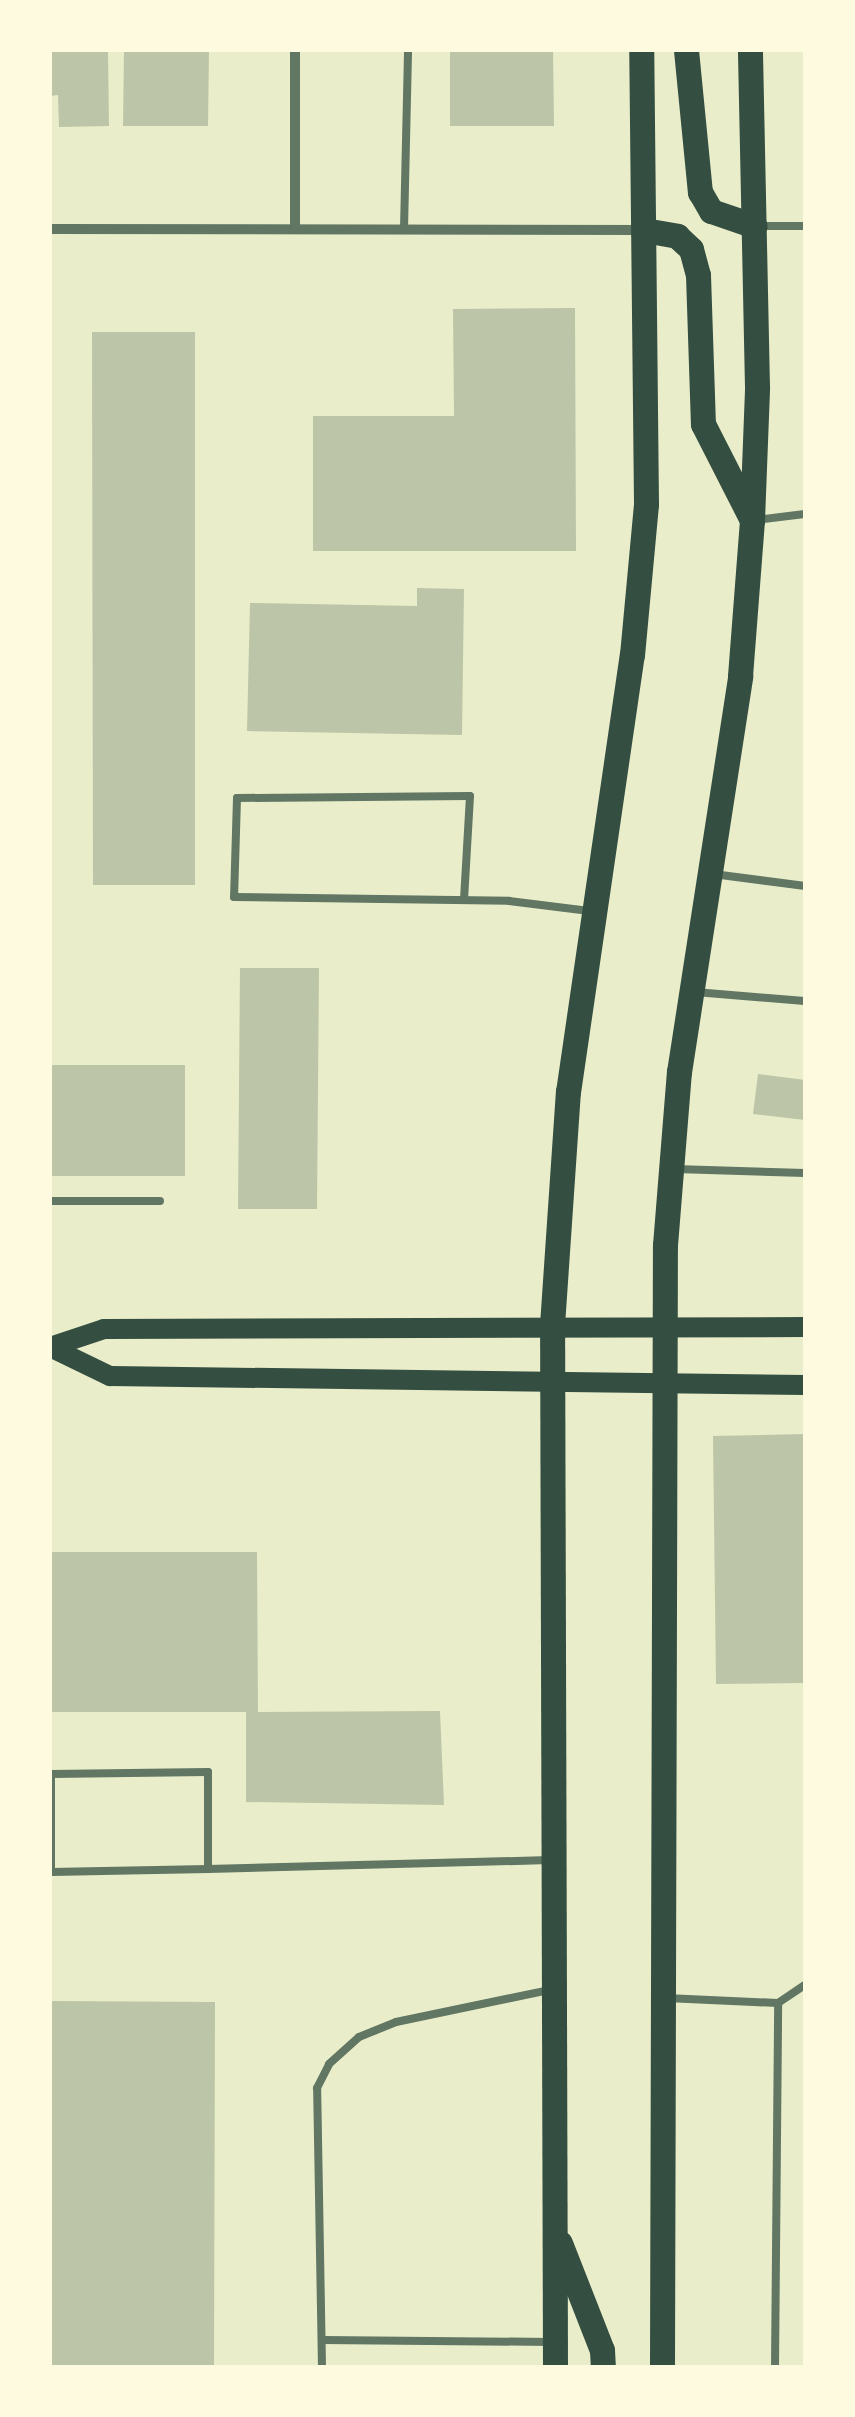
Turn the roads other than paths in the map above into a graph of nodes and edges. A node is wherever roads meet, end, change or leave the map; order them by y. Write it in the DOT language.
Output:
graph roads {
  1 [pos="295,50"];
  2 [pos="408,50"];
  3 [pos="640,50"];
  4 [pos="686,50"];
  5 [pos="750,50"];
  6 [pos="754,226"];
  7 [pos="805,226"];
  8 [pos="50,229"];
  9 [pos="294,230"];
  10 [pos="404,230"];
  11 [pos="644,230"];
  12 [pos="805,514"];
  13 [pos="752,520"];
  14 [pos="709,873"];
  15 [pos="805,886"];
  16 [pos="464,900"];
  17 [pos="593,912"];
  18 [pos="691,992"];
  19 [pos="805,1001"];
  20 [pos="671,1169"];
  21 [pos="805,1173"];
  22 [pos="50,1201"];
  23 [pos="160,1201"];
  24 [pos="552,1325"];
  25 [pos="662,1326"];
  26 [pos="805,1327"];
  27 [pos="50,1347"];
  28 [pos="552,1384"];
  29 [pos="662,1385"];
  30 [pos="805,1385"];
  31 [pos="553,1860"];
  32 [pos="208,1869"];
  33 [pos="805,1984"];
  34 [pos="554,1989"];
  35 [pos="662,1998"];
  36 [pos="778,2003"];
  37 [pos="555,2229"];
  38 [pos="322,2340"];
  39 [pos="555,2354"];
  40 [pos="322,2367"];
  41 [pos="602,2367"];
  42 [pos="662,2367"];
  43 [pos="775,2367"];
  1 -- 9 [label="street"];
  2 -- 10 [label="lane"];
  3 -- 11 [label="main road"];
  4 -- 6 [label="main road"];
  5 -- 6 [label="main road"];
  6 -- 7 [label="lane"];
  6 -- 13 [label="main road"];
  8 -- 9 [label="street"];
  9 -- 10 [label="street"];
  10 -- 11 [label="street"];
  11 -- 13 [label="main road"];
  11 -- 17 [label="main road"];
  12 -- 13 [label="lane"];
  13 -- 14 [label="main road"];
  14 -- 15 [label="lane"];
  14 -- 18 [label="main road"];
  16 -- 16 [label="lane"];
  16 -- 17 [label="lane"];
  17 -- 24 [label="main road"];
  18 -- 19 [label="lane"];
  18 -- 20 [label="main road"];
  20 -- 21 [label="lane"];
  20 -- 25 [label="main road"];
  22 -- 23 [label="lane"];
  24 -- 25 [label="main road"];
  24 -- 27 [label="main road"];
  24 -- 28 [label="main road"];
  25 -- 26 [label="main road"];
  25 -- 29 [label="main road"];
  27 -- 28 [label="main road"];
  28 -- 29 [label="main road"];
  28 -- 31 [label="main road"];
  29 -- 30 [label="main road"];
  29 -- 35 [label="main road"];
  31 -- 32 [label="lane"];
  31 -- 34 [label="main road"];
  32 -- 32 [label="lane"];
  33 -- 36 [label="lane"];
  34 -- 37 [label="main road"];
  34 -- 38 [label="lane"];
  35 -- 36 [label="lane"];
  35 -- 42 [label="main road"];
  36 -- 43 [label="lane"];
  37 -- 39 [label="main road"];
  37 -- 41 [label="main road"];
  38 -- 39 [label="lane"];
  38 -- 40 [label="lane"];
}
